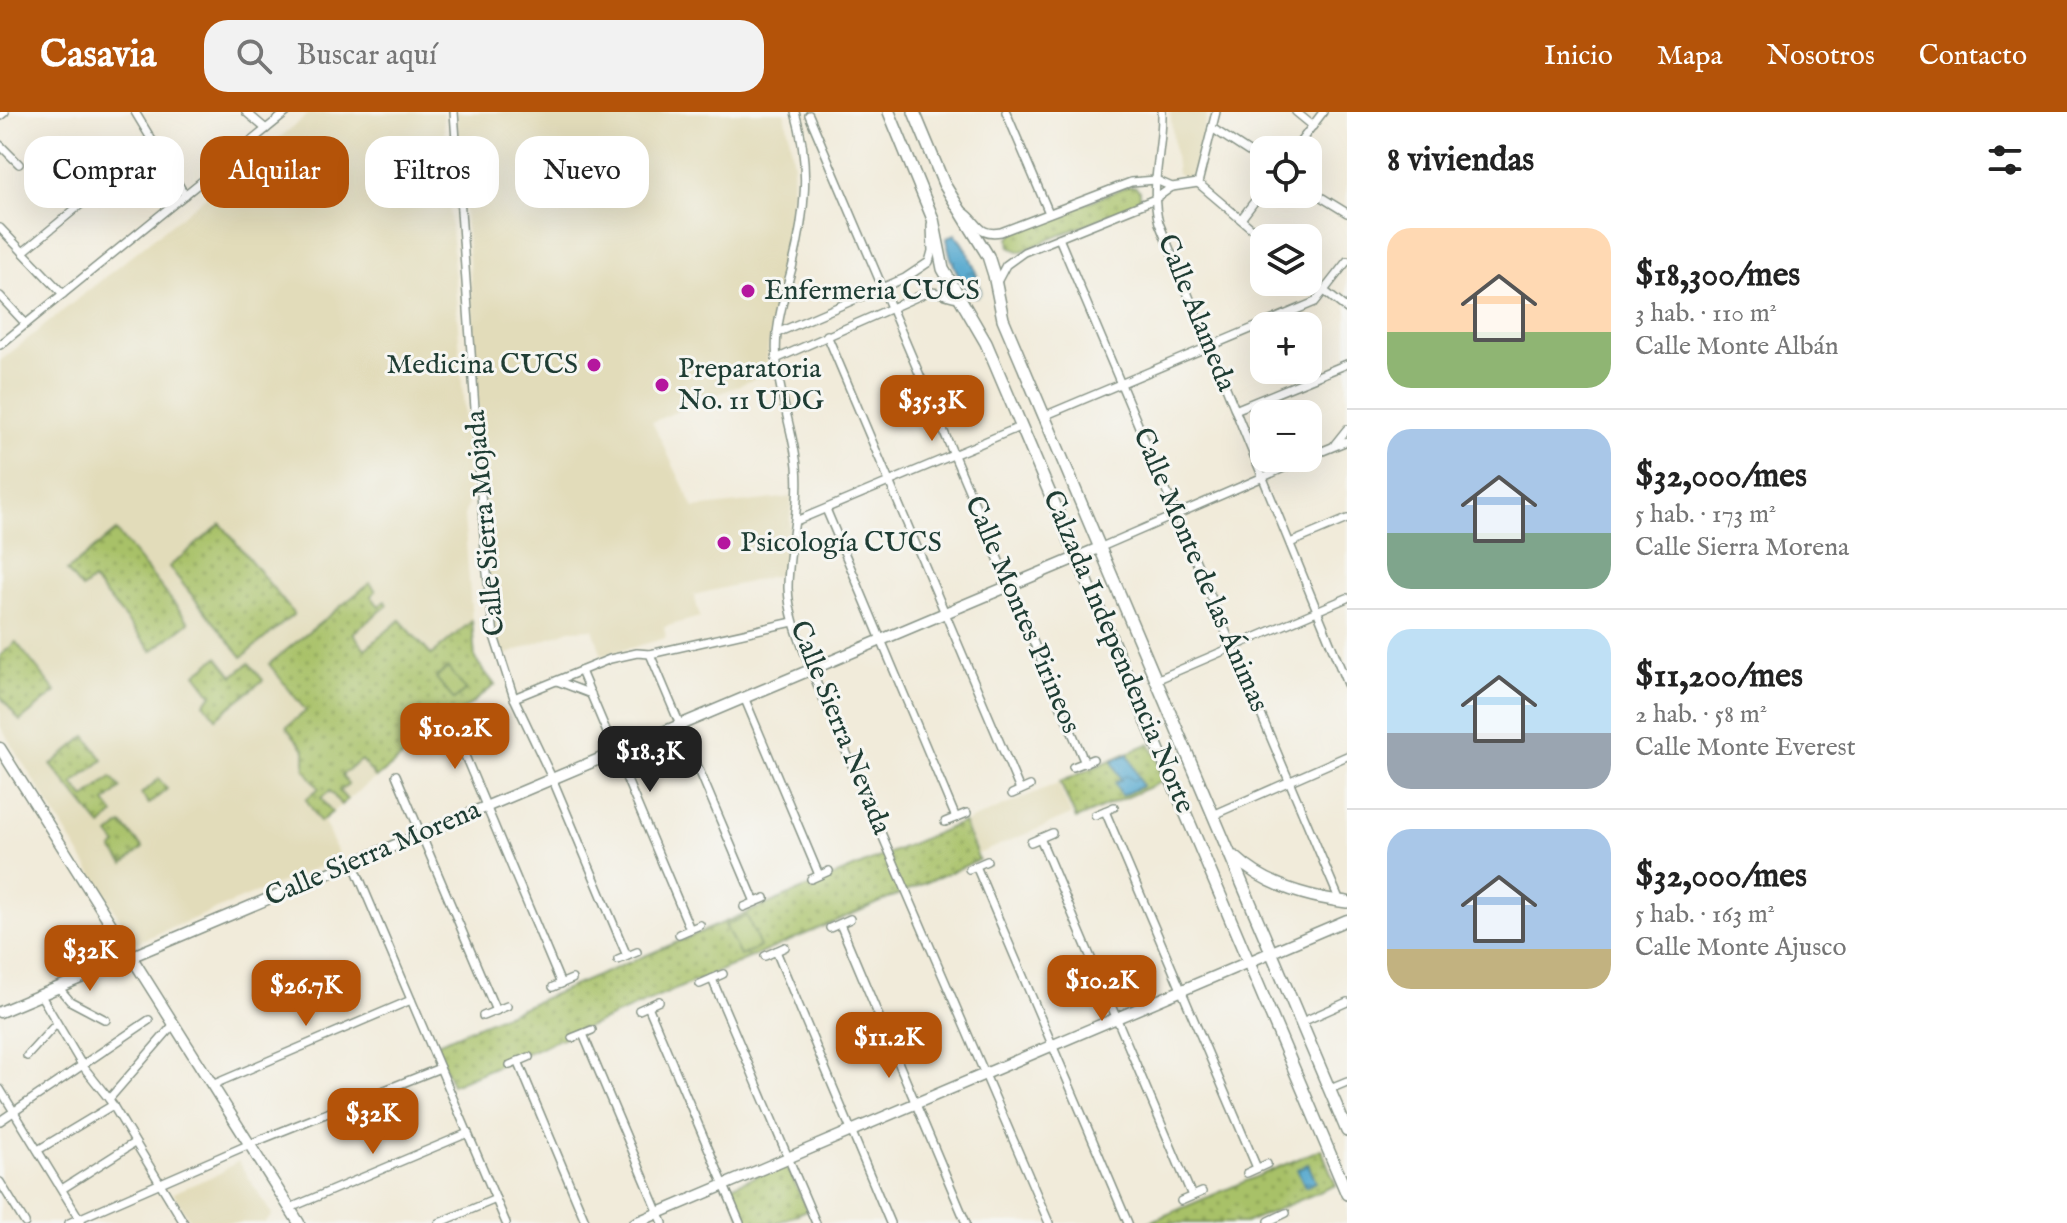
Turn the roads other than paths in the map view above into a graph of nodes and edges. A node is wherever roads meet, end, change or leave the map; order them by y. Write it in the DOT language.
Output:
graph roads {
  1 [pos="5,112"];
  2 [pos="135,112"];
  3 [pos="246,112"];
  4 [pos="287,112"];
  5 [pos="454,112"];
  6 [pos="889,112"];
  7 [pos="914,112"];
  8 [pos="1006,112"];
  9 [pos="1162,112"];
  10 [pos="1216,112"];
  11 [pos="1296,112"];
  12 [pos="1323,112"];
  13 [pos="812,113"];
  14 [pos="0,116"];
  15 [pos="796,116"];
  16 [pos="1313,126"];
  17 [pos="1212,128"];
  18 [pos="266,129"];
  19 [pos="1305,136"];
  20 [pos="0,145"];
  21 [pos="1250,153"];
  22 [pos="19,164"];
  23 [pos="1156,180"];
  24 [pos="1198,183"];
  25 [pos="1172,187"];
  26 [pos="185,195"];
  27 [pos="1322,198"];
  28 [pos="1155,199"];
  29 [pos="956,207"];
  30 [pos="1250,207"];
  31 [pos="76,208"];
  32 [pos="1049,213"];
  33 [pos="1347,213"];
  34 [pos="933,219"];
  35 [pos="1241,219"];
  36 [pos="1250,227"];
  37 [pos="0,228"];
  38 [pos="1059,238"];
  39 [pos="23,252"];
  40 [pos="1347,261"];
  41 [pos="883,288"];
  42 [pos="996,290"];
  43 [pos="1323,291"];
  44 [pos="63,294"];
  45 [pos="0,296"];
  46 [pos="959,298"];
  47 [pos="891,307"];
  48 [pos="1347,309"];
  49 [pos="26,324"];
  50 [pos="777,333"];
  51 [pos="827,335"];
  52 [pos="0,345"];
  53 [pos="1210,346"];
  54 [pos="776,359"];
  55 [pos="1347,364"];
  56 [pos="1121,384"];
  57 [pos="1235,410"];
  58 [pos="1044,416"];
  59 [pos="1022,426"];
  60 [pos="1347,429"];
  61 [pos="1347,441"];
  62 [pos="1334,446"];
  63 [pos="1322,451"];
  64 [pos="954,455"];
  65 [pos="1275,472"];
  66 [pos="1263,477"];
  67 [pos="889,482"];
  68 [pos="826,509"];
  69 [pos="1176,514"];
  70 [pos="1347,519"];
  71 [pos="796,521"];
  72 [pos="1290,543"];
  73 [pos="1099,548"];
  74 [pos="1078,556"];
  75 [pos="1010,586"];
  76 [pos="1347,598"];
  77 [pos="1317,610"];
  78 [pos="945,614"];
  79 [pos="793,622"];
  80 [pos="881,641"];
  81 [pos="1232,647"];
  82 [pos="650,654"];
  83 [pos="811,670"];
  84 [pos="581,671"];
  85 [pos="1346,678"];
  86 [pos="1156,680"];
  87 [pos="557,681"];
  88 [pos="591,694"];
  89 [pos="744,697"];
  90 [pos="514,698"];
  91 [pos="680,724"];
  92 [pos="452,725"];
  93 [pos="0,748"];
  94 [pos="614,752"];
  95 [pos="1347,756"];
  96 [pos="1093,759"];
  97 [pos="1085,763"];
  98 [pos="1073,767"];
  99 [pos="396,775"];
  100 [pos="552,778"];
  101 [pos="1289,781"];
  102 [pos="1030,786"];
  103 [pos="486,806"];
  104 [pos="1114,807"];
  105 [pos="1105,811"];
  106 [pos="967,813"];
  107 [pos="1095,815"];
  108 [pos="1213,815"];
  109 [pos="956,818"];
  110 [pos="945,822"];
  111 [pos="421,833"];
  112 [pos="1052,833"];
  113 [pos="1040,838"];
  114 [pos="1031,842"];
  115 [pos="1230,853"];
  116 [pos="987,861"];
  117 [pos="353,863"];
  118 [pos="829,871"];
  119 [pos="765,898"];
  120 [pos="755,902"];
  121 [pos="1344,902"];
  122 [pos="744,907"];
  123 [pos="850,919"];
  124 [pos="1347,920"];
  125 [pos="840,924"];
  126 [pos="700,925"];
  127 [pos="830,928"];
  128 [pos="690,929"];
  129 [pos="679,934"];
  130 [pos="785,947"];
  131 [pos="776,951"];
  132 [pos="637,952"];
  133 [pos="1272,952"];
  134 [pos="131,956"];
  135 [pos="627,956"];
  136 [pos="765,956"];
  137 [pos="618,960"];
  138 [pos="1250,961"];
  139 [pos="723,974"];
  140 [pos="572,979"];
  141 [pos="712,979"];
  142 [pos="561,984"];
  143 [pos="700,984"];
  144 [pos="58,987"];
  145 [pos="553,987"];
  146 [pos="1181,990"];
  147 [pos="40,994"];
  148 [pos="411,1000"];
  149 [pos="659,1001"];
  150 [pos="1347,1002"];
  151 [pos="507,1006"];
  152 [pos="648,1006"];
  153 [pos="639,1010"];
  154 [pos="496,1011"];
  155 [pos="0,1012"];
  156 [pos="483,1016"];
  157 [pos="1117,1018"];
  158 [pos="106,1020"];
  159 [pos="149,1020"];
  160 [pos="1302,1022"];
  161 [pos="56,1024"];
  162 [pos="174,1024"];
  163 [pos="592,1030"];
  164 [pos="583,1034"];
  165 [pos="572,1038"];
  166 [pos="1052,1045"];
  167 [pos="27,1056"];
  168 [pos="529,1057"];
  169 [pos="82,1065"];
  170 [pos="440,1068"];
  171 [pos="986,1073"];
  172 [pos="1347,1082"];
  173 [pos="212,1085"];
  174 [pos="0,1089"];
  175 [pos="1330,1089"];
  176 [pos="111,1102"];
  177 [pos="916,1103"];
  178 [pos="14,1112"];
  179 [pos="0,1121"];
  180 [pos="852,1131"];
  181 [pos="1347,1131"];
  182 [pos="468,1133"];
  183 [pos="134,1143"];
  184 [pos="250,1144"];
  185 [pos="38,1150"];
  186 [pos="788,1158"];
  187 [pos="1267,1164"];
  188 [pos="1257,1168"];
  189 [pos="1247,1173"];
  190 [pos="0,1182"];
  191 [pos="161,1184"];
  192 [pos="724,1185"];
  193 [pos="62,1189"];
  194 [pos="1202,1192"];
  195 [pos="1347,1194"];
  196 [pos="1192,1196"];
  197 [pos="496,1199"];
  198 [pos="1181,1201"];
  199 [pos="290,1208"];
  200 [pos="661,1218"];
  201 [pos="1281,1218"];
  202 [pos="1139,1219"];
  203 [pos="80,1221"];
  204 [pos="1269,1221"];
  205 [pos="25,1223"];
  206 [pos="69,1223"];
  207 [pos="184,1223"];
  208 [pos="299,1223"];
  209 [pos="439,1223"];
  210 [pos="506,1223"];
  211 [pos="586,1223"];
  212 [pos="635,1223"];
  213 [pos="740,1223"];
  214 [pos="816,1223"];
  215 [pos="890,1223"];
  216 [pos="966,1223"];
  217 [pos="1049,1223"];
  218 [pos="1128,1223"];
  1 -- 14 [label="street"];
  2 -- 26 [label="street"];
  3 -- 18 [label="street"];
  4 -- 18 [label="street"];
  5 -- 90 [label="street, Calle Sierra Mojada"];
  6 -- 34 [label="main road, Calzada Independencia Norte"];
  7 -- 29 [label="main road, Calzada Independencia Norte"];
  8 -- 32 [label="street"];
  9 -- 23 [label="street, Calle Alameda"];
  10 -- 17 [label="street"];
  11 -- 16 [label="street"];
  12 -- 16 [label="street"];
  13 -- 15 [label="street"];
  13 -- 41 [label="street, Calle Montes Pirineos"];
  15 -- 50 [label="street, Calle Sierra Nevada"];
  16 -- 19 [label="street"];
  17 -- 21 [label="street"];
  17 -- 24 [label="street"];
  18 -- 26 [label="street"];
  20 -- 22 [label="street"];
  23 -- 25 [label="street"];
  23 -- 28 [label="street, Calle Alameda"];
  23 -- 32 [label="street"];
  24 -- 25 [label="street"];
  24 -- 35 [label="street"];
  25 -- 28 [label="street"];
  26 -- 44 [label="street"];
  27 -- 33 [label="street"];
  28 -- 38 [label="street"];
  28 -- 53 [label="street, Calle Alameda"];
  29 -- 32 [label="street"];
  29 -- 42 [label="main road, Calzada Independencia Norte"];
  30 -- 35 [label="street"];
  31 -- 39 [label="street"];
  34 -- 41 [label="street"];
  34 -- 46 [label="main road, Calzada Independencia Norte"];
  35 -- 36 [label="street"];
  37 -- 39 [label="street"];
  38 -- 42 [label="street"];
  38 -- 56 [label="street, Calle Monte de las Ánimas"];
  39 -- 44 [label="street"];
  40 -- 43 [label="street"];
  41 -- 47 [label="street, Calle Montes Pirineos"];
  41 -- 50 [label="street"];
  42 -- 58 [label="main road, Calzada Independencia Norte"];
  43 -- 48 [label="street"];
  43 -- 53 [label="street"];
  44 -- 49 [label="street"];
  45 -- 49 [label="street"];
  46 -- 47 [label="street"];
  46 -- 59 [label="main road, Calzada Independencia Norte"];
  47 -- 51 [label="street"];
  47 -- 64 [label="street, Calle Montes Pirineos"];
  49 -- 52 [label="street"];
  50 -- 54 [label="street, Calle Sierra Nevada"];
  51 -- 54 [label="street"];
  51 -- 67 [label="street"];
  53 -- 56 [label="street"];
  53 -- 57 [label="street, Calle Alameda"];
  54 -- 71 [label="street, Calle Sierra Nevada"];
  55 -- 57 [label="street"];
  56 -- 58 [label="street"];
  56 -- 69 [label="street, Calle Monte de las Ánimas"];
  57 -- 66 [label="street, Calle Alameda"];
  58 -- 73 [label="main road, Calzada Independencia Norte"];
  59 -- 64 [label="street"];
  59 -- 74 [label="main road, Calzada Independencia Norte"];
  60 -- 62 [label="street"];
  61 -- 62 [label="street"];
  62 -- 63 [label="street"];
  64 -- 67 [label="street"];
  64 -- 75 [label="street, Calle Montes Pirineos"];
  65 -- 66 [label="street"];
  66 -- 69 [label="street"];
  66 -- 72 [label="street, Calle Alameda"];
  67 -- 68 [label="street"];
  67 -- 78 [label="street"];
  68 -- 71 [label="street"];
  68 -- 80 [label="street"];
  69 -- 73 [label="street"];
  69 -- 81 [label="street, Calle Monte de las Ánimas"];
  70 -- 72 [label="street"];
  71 -- 79 [label="street, Calle Sierra Nevada"];
  72 -- 77 [label="street, Calle Alameda"];
  73 -- 74 [label="street, Calle Sierra Morena"];
  73 -- 86 [label="main road, Calzada Independencia Norte"];
  74 -- 75 [label="street, Calle Sierra Morena"];
  74 -- 138 [label="main road, Calzada Independencia Norte"];
  75 -- 78 [label="street, Calle Sierra Morena"];
  75 -- 97 [label="street, Calle Montes Pirineos"];
  76 -- 77 [label="street"];
  77 -- 81 [label="street"];
  77 -- 85 [label="street, Calle Alameda"];
  78 -- 80 [label="street, Calle Sierra Morena"];
  78 -- 102 [label="street"];
  79 -- 82 [label="street"];
  79 -- 83 [label="street, Calle Sierra Nevada"];
  80 -- 83 [label="street, Calle Sierra Morena"];
  80 -- 109 [label="street"];
  81 -- 86 [label="street"];
  81 -- 101 [label="street, Calle Monte de las Ánimas"];
  82 -- 84 [label="street"];
  82 -- 91 [label="street"];
  83 -- 89 [label="street, Calle Sierra Morena"];
  83 -- 171 [label="street, Calle Sierra Nevada"];
  84 -- 87 [label="street"];
  84 -- 88 [label="street"];
  86 -- 108 [label="main road, Calzada Independencia Norte"];
  87 -- 88 [label="street"];
  87 -- 90 [label="street"];
  88 -- 94 [label="street"];
  89 -- 91 [label="street, Calle Sierra Morena"];
  89 -- 118 [label="street"];
  90 -- 100 [label="street, Calle Sierra Mojada"];
  91 -- 94 [label="street, Calle Sierra Morena"];
  91 -- 120 [label="street"];
  92 -- 103 [label="street"];
  93 -- 134 [label="street"];
  94 -- 100 [label="street, Calle Sierra Morena"];
  94 -- 128 [label="street"];
  95 -- 101 [label="street"];
  96 -- 97 [label="street"];
  97 -- 98 [label="street"];
  99 -- 111 [label="street"];
  100 -- 103 [label="street, Calle Sierra Morena"];
  100 -- 135 [label="street, Calle Sierra Mojada"];
  101 -- 108 [label="street"];
  101 -- 121 [label="street, Calle Monte de las Ánimas"];
  103 -- 111 [label="street, Calle Sierra Morena"];
  103 -- 142 [label="street"];
  104 -- 105 [label="street"];
  105 -- 107 [label="street"];
  105 -- 146 [label="street"];
  106 -- 109 [label="street"];
  108 -- 115 [label="main road, Calzada Independencia Norte"];
  109 -- 110 [label="street"];
  111 -- 117 [label="street, Calle Sierra Morena"];
  111 -- 154 [label="street"];
  112 -- 113 [label="street"];
  113 -- 114 [label="street"];
  113 -- 157 [label="street"];
  115 -- 121 [label="main road"];
  115 -- 133 [label="main road, Calzada Independencia Norte"];
  116 -- 166 [label="street"];
  117 -- 134 [label="street, Calle Sierra Morena"];
  117 -- 148 [label="street"];
  119 -- 120 [label="street"];
  120 -- 122 [label="street"];
  123 -- 125 [label="street"];
  124 -- 133 [label="street"];
  125 -- 127 [label="street"];
  125 -- 177 [label="street"];
  126 -- 128 [label="street"];
  128 -- 129 [label="street"];
  130 -- 131 [label="street"];
  131 -- 136 [label="street"];
  131 -- 180 [label="street"];
  132 -- 135 [label="street"];
  133 -- 138 [label="street"];
  133 -- 160 [label="main road, Calzada Independencia Norte"];
  134 -- 144 [label="street, Calle Sierra Morena"];
  134 -- 162 [label="street"];
  135 -- 137 [label="street"];
  138 -- 146 [label="street"];
  138 -- 195 [label="main road, Calzada Independencia Norte"];
  139 -- 141 [label="street"];
  140 -- 142 [label="street"];
  141 -- 143 [label="street"];
  141 -- 186 [label="street"];
  142 -- 145 [label="street"];
  144 -- 147 [label="street, Calle Sierra Morena"];
  144 -- 158 [label="street"];
  146 -- 157 [label="street"];
  146 -- 188 [label="street"];
  147 -- 155 [label="street, Calle Sierra Morena"];
  147 -- 161 [label="street"];
  148 -- 170 [label="street"];
  148 -- 173 [label="street"];
  149 -- 152 [label="street"];
  150 -- 160 [label="street"];
  151 -- 154 [label="street"];
  152 -- 153 [label="street"];
  152 -- 192 [label="street"];
  154 -- 156 [label="street"];
  157 -- 166 [label="street"];
  157 -- 196 [label="street"];
  159 -- 169 [label="street"];
  160 -- 175 [label="main road, Calzada Independencia Norte"];
  161 -- 167 [label="street"];
  161 -- 169 [label="street"];
  162 -- 173 [label="street"];
  162 -- 176 [label="street"];
  163 -- 164 [label="street"];
  164 -- 165 [label="street"];
  164 -- 200 [label="street"];
  166 -- 171 [label="street"];
  166 -- 218 [label="street"];
  168 -- 211 [label="street"];
  169 -- 176 [label="street"];
  169 -- 178 [label="street"];
  170 -- 182 [label="street"];
  170 -- 184 [label="street"];
  171 -- 177 [label="street"];
  171 -- 217 [label="street, Calle Sierra Nevada"];
  172 -- 175 [label="street"];
  173 -- 184 [label="street"];
  174 -- 178 [label="street"];
  175 -- 181 [label="main road, Calzada Independencia Norte"];
  176 -- 183 [label="street"];
  176 -- 185 [label="street"];
  177 -- 180 [label="street"];
  177 -- 216 [label="street"];
  178 -- 179 [label="street"];
  178 -- 185 [label="street"];
  180 -- 186 [label="street"];
  180 -- 215 [label="street"];
  182 -- 197 [label="street"];
  182 -- 199 [label="street"];
  183 -- 191 [label="street"];
  183 -- 193 [label="street"];
  184 -- 191 [label="street"];
  184 -- 199 [label="street"];
  185 -- 193 [label="street"];
  186 -- 192 [label="street"];
  186 -- 214 [label="street"];
  187 -- 188 [label="street"];
  188 -- 189 [label="street"];
  190 -- 205 [label="street"];
  191 -- 203 [label="street"];
  191 -- 207 [label="street"];
  192 -- 200 [label="street"];
  192 -- 213 [label="street"];
  193 -- 203 [label="street"];
  194 -- 196 [label="street"];
  196 -- 198 [label="street"];
  197 -- 209 [label="street"];
  197 -- 210 [label="street"];
  199 -- 208 [label="street"];
  200 -- 212 [label="street"];
  201 -- 204 [label="street"];
  202 -- 218 [label="street"];
  203 -- 206 [label="street"];
}
